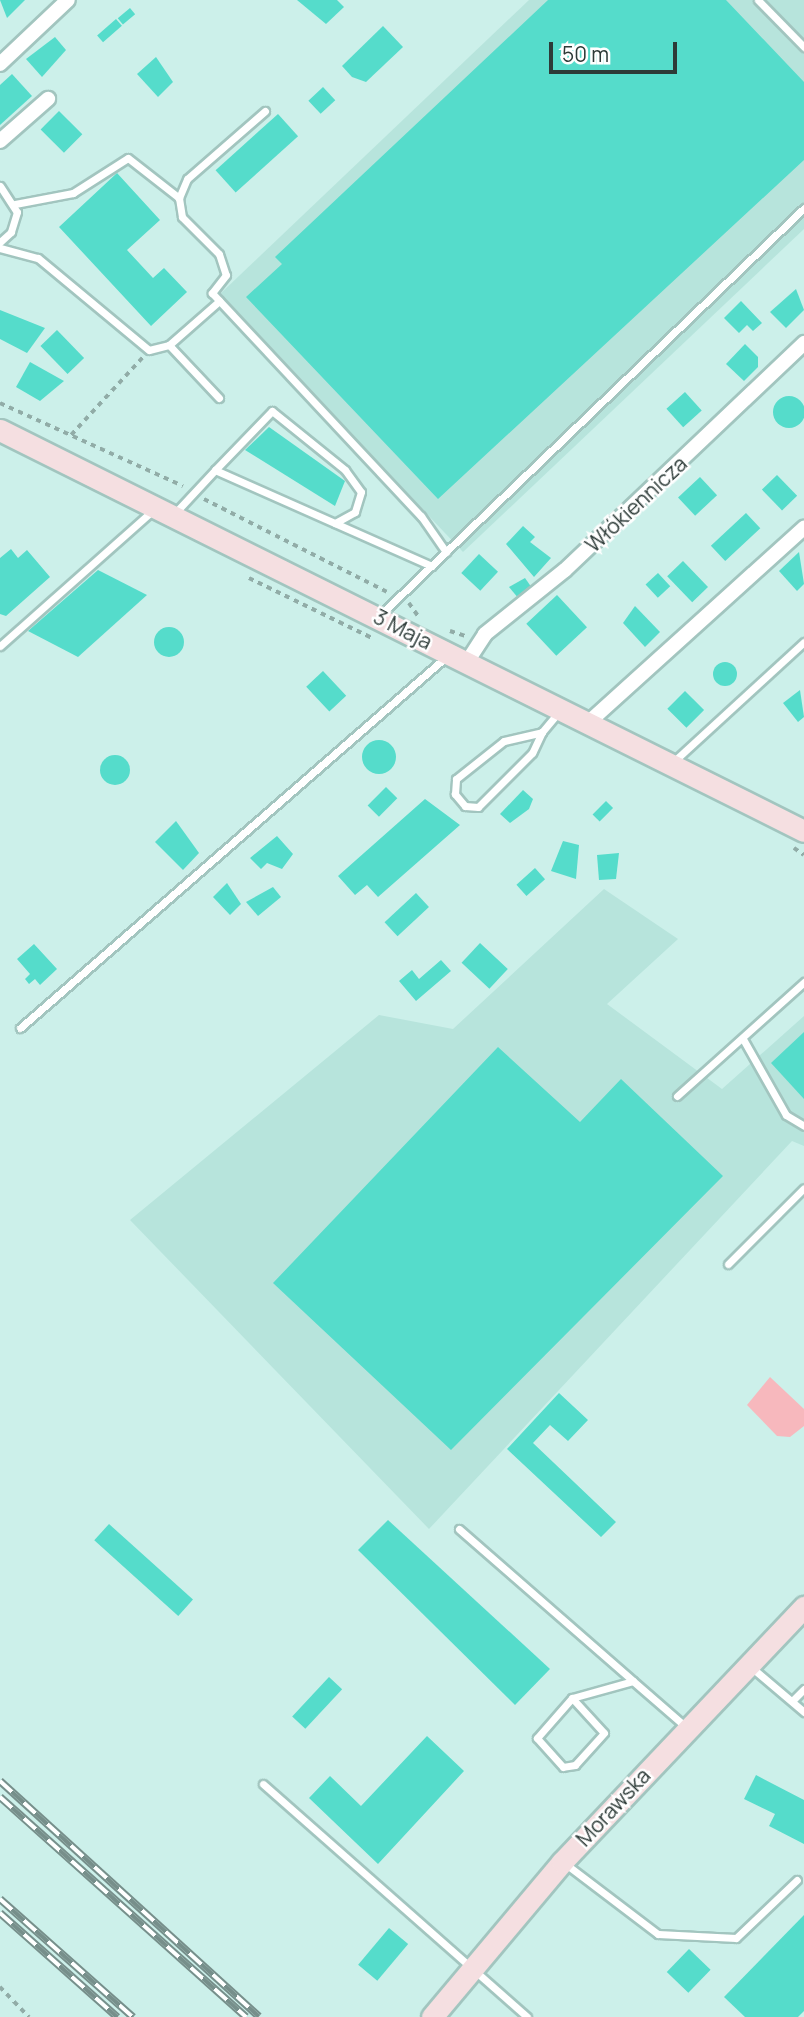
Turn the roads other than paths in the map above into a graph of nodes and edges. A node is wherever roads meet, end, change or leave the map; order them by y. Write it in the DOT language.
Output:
graph roads {
  1 [pos="68,0"];
  2 [pos="758,0"];
  3 [pos="804,47"];
  4 [pos="0,64"];
  5 [pos="48,99"];
  6 [pos="265,111"];
  7 [pos="0,141"];
  8 [pos="0,186"];
  9 [pos="179,198"];
  10 [pos="15,204"];
  11 [pos="804,208"];
  12 [pos="0,242"];
  13 [pos="0,248"];
  14 [pos="219,301"];
  15 [pos="804,343"];
  16 [pos="169,345"];
  17 [pos="219,398"];
  18 [pos="1,433"];
  19 [pos="215,470"];
  20 [pos="166,509"];
  21 [pos="334,523"];
  22 [pos="804,528"];
  23 [pos="446,552"];
  24 [pos="432,566"];
  25 [pos="378,617"];
  26 [pos="804,642"];
  27 [pos="0,646"];
  28 [pos="458,657"];
  29 [pos="562,708"];
  30 [pos="589,722"];
  31 [pos="542,732"];
  32 [pos="672,764"];
  33 [pos="804,831"];
  34 [pos="804,982"];
  35 [pos="20,1028"];
  36 [pos="743,1039"];
  37 [pos="677,1096"];
  38 [pos="804,1126"];
  39 [pos="804,1188"];
  40 [pos="728,1264"];
  41 [pos="459,1530"];
  42 [pos="802,1613"];
  43 [pos="748,1664"];
  44 [pos="633,1681"];
  45 [pos="804,1689"];
  46 [pos="572,1698"];
  47 [pos="792,1701"];
  48 [pos="804,1712"];
  49 [pos="686,1728"];
  50 [pos="263,1784"];
  51 [pos="562,1862"];
  52 [pos="797,1880"];
  53 [pos="471,1968"];
  54 [pos="432,2017"];
  55 [pos="527,2017"];
  1 -- 4 [label="street"];
  2 -- 3 [label="lane"];
  5 -- 7 [label="street"];
  6 -- 9 [label="lane"];
  8 -- 10 [label="lane"];
  9 -- 10 [label="lane"];
  9 -- 14 [label="lane"];
  10 -- 12 [label="lane"];
  11 -- 23 [label="lane"];
  13 -- 16 [label="lane"];
  14 -- 16 [label="lane"];
  14 -- 23 [label="lane"];
  15 -- 28 [label="street, Włókiennicza"];
  16 -- 17 [label="lane"];
  18 -- 20 [label="street, 3 Maja"];
  19 -- 20 [label="lane"];
  19 -- 21 [label="lane"];
  19 -- 21 [label="lane"];
  20 -- 25 [label="street, 3 Maja"];
  20 -- 27 [label="lane"];
  21 -- 24 [label="lane"];
  22 -- 30 [label="street"];
  23 -- 24 [label="lane"];
  24 -- 25 [label="lane"];
  25 -- 28 [label="street, 3 Maja"];
  26 -- 32 [label="lane"];
  28 -- 29 [label="street, 3 Maja"];
  28 -- 35 [label="lane"];
  29 -- 30 [label="street, 3 Maja"];
  29 -- 31 [label="lane"];
  30 -- 32 [label="street, 3 Maja"];
  31 -- 31 [label="lane"];
  32 -- 33 [label="street, 3 Maja"];
  34 -- 36 [label="lane"];
  36 -- 37 [label="lane"];
  36 -- 38 [label="lane"];
  39 -- 40 [label="lane"];
  41 -- 44 [label="lane"];
  42 -- 43 [label="street, Morawska"];
  43 -- 47 [label="lane"];
  43 -- 49 [label="street, Morawska"];
  44 -- 46 [label="lane"];
  44 -- 49 [label="lane"];
  45 -- 47 [label="lane"];
  46 -- 46 [label="lane"];
  47 -- 48 [label="lane"];
  49 -- 51 [label="street, Morawska"];
  50 -- 53 [label="lane"];
  51 -- 52 [label="lane"];
  51 -- 53 [label="street, Morawska"];
  53 -- 54 [label="street, Morawska"];
  53 -- 55 [label="lane"];
}
